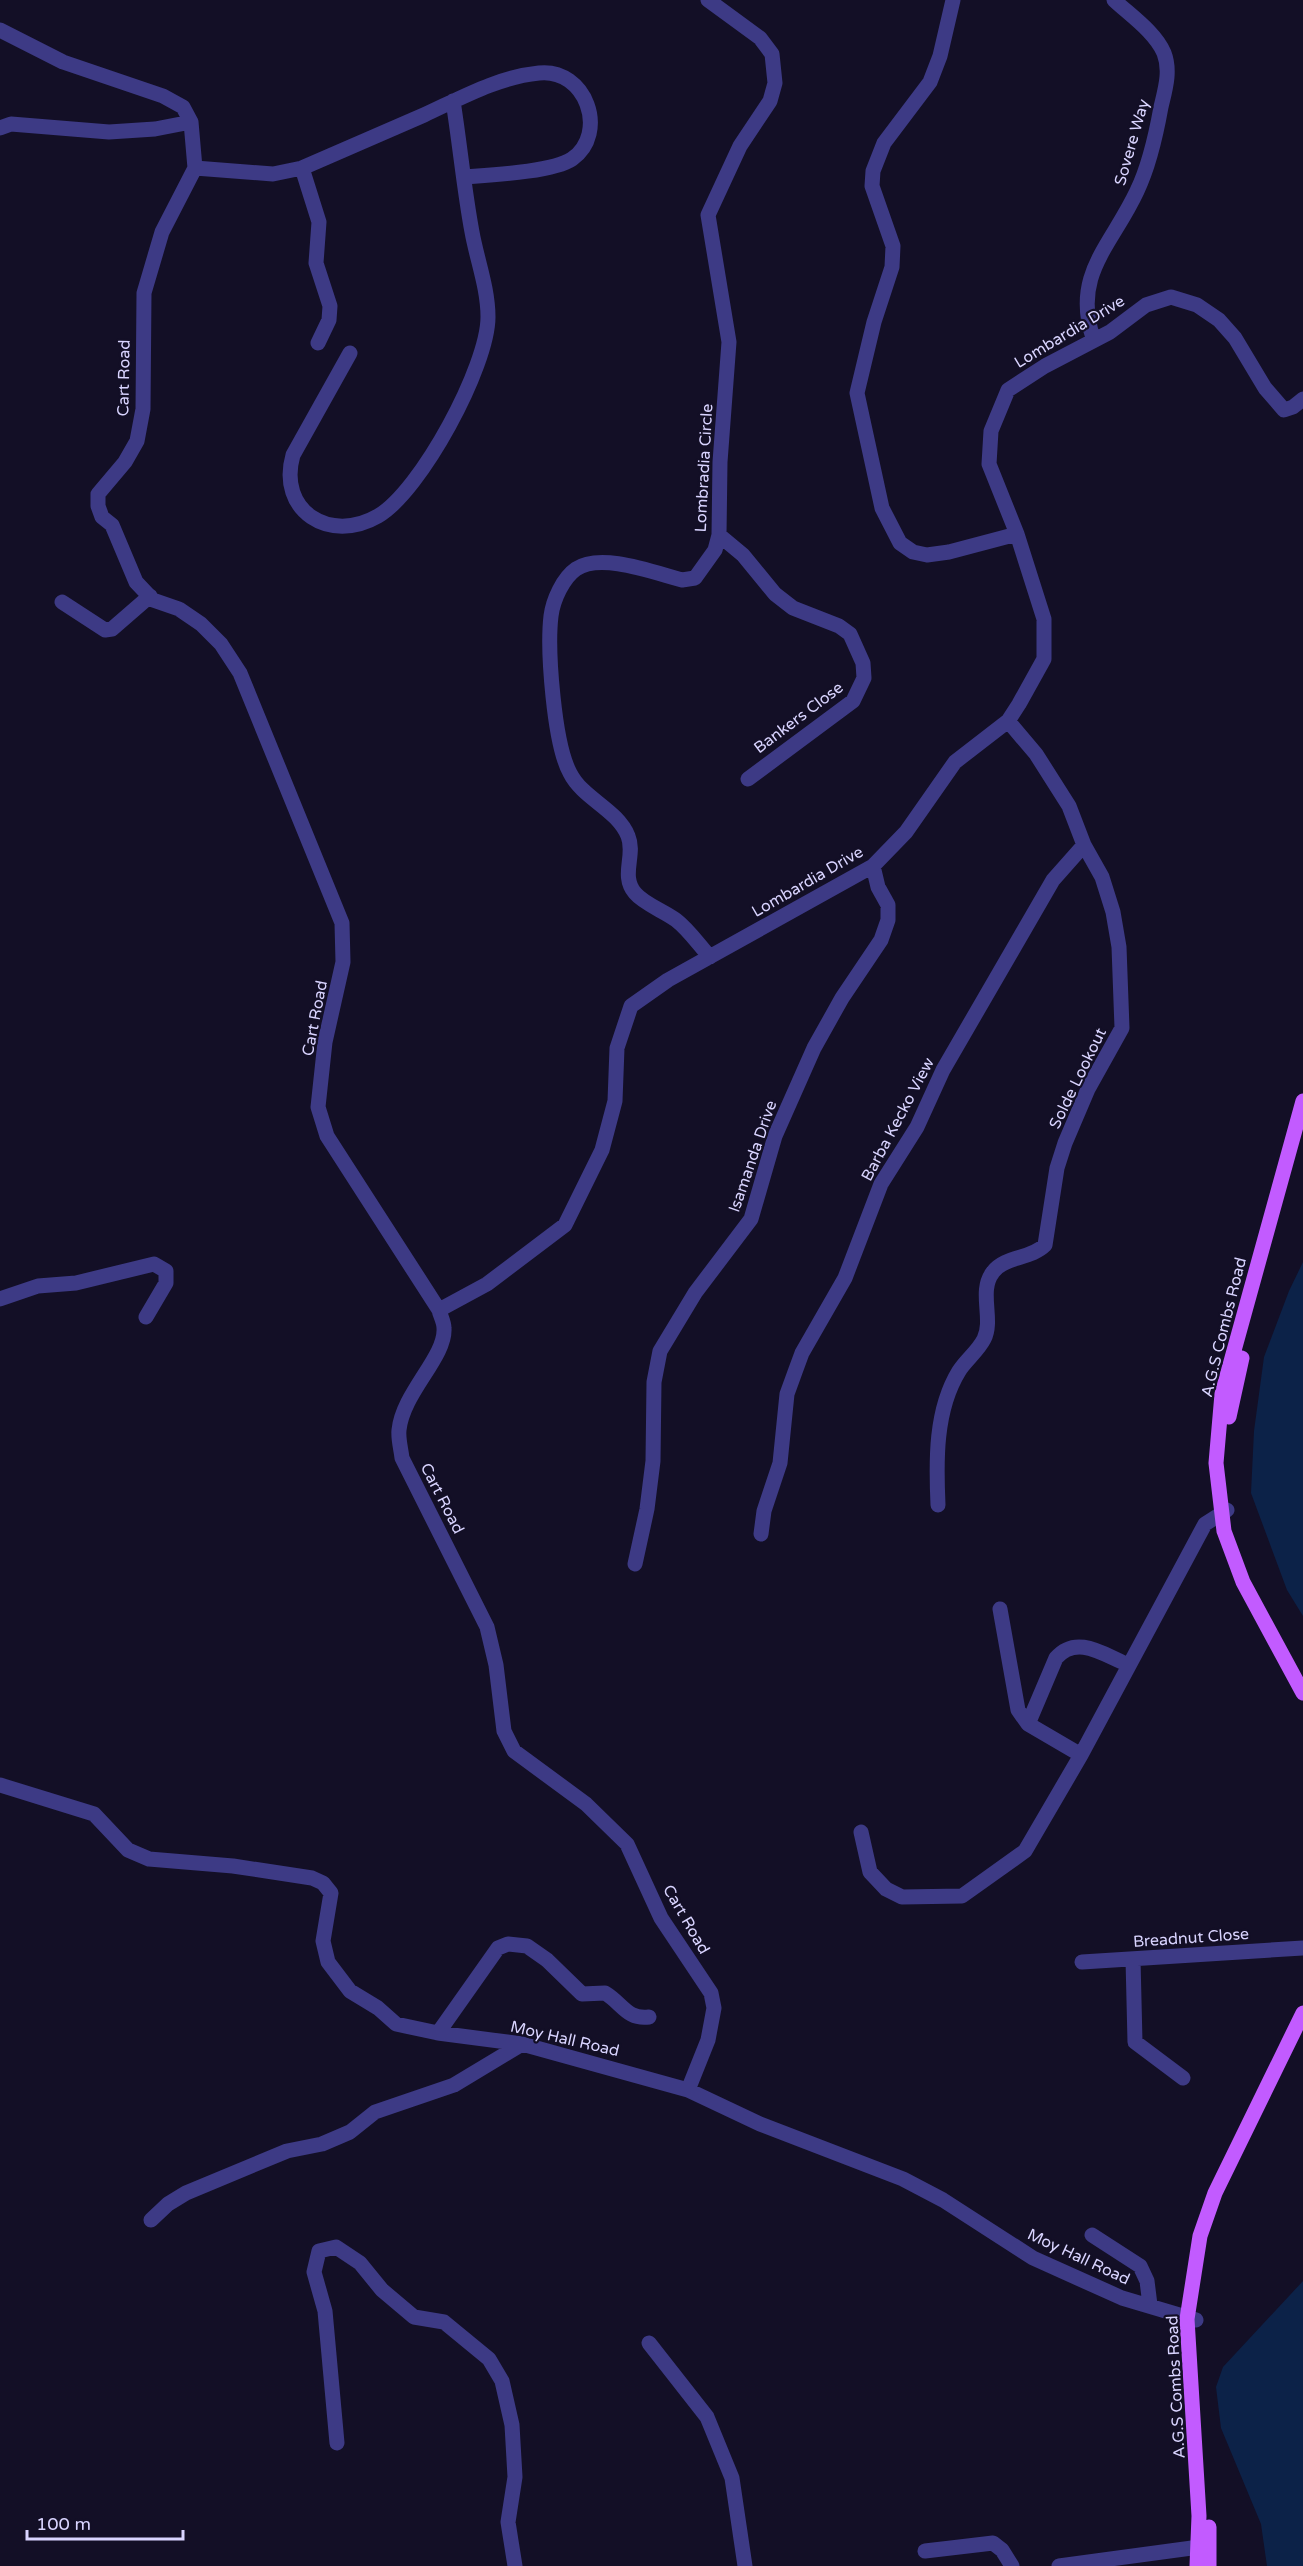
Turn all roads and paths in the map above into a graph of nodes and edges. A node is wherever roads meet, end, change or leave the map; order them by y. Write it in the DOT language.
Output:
graph roads {
  1 [pos="708,0"];
  2 [pos="953,0"];
  3 [pos="1114,0"];
  4 [pos="0,30"];
  5 [pos="453,101"];
  6 [pos="191,122"];
  7 [pos="0,128"];
  8 [pos="195,168"];
  9 [pos="302,168"];
  10 [pos="464,177"];
  11 [pos="1093,338"];
  12 [pos="318,343"];
  13 [pos="350,353"];
  14 [pos="1303,399"];
  15 [pos="1017,534"];
  16 [pos="719,535"];
  17 [pos="150,597"];
  18 [pos="62,602"];
  19 [pos="1008,721"];
  20 [pos="748,779"];
  21 [pos="1084,845"];
  22 [pos="873,866"];
  23 [pos="710,957"];
  24 [pos="1303,1101"];
  25 [pos="1303,1136"];
  26 [pos="0,1299"];
  27 [pos="439,1310"];
  28 [pos="146,1317"];
  29 [pos="938,1505"];
  30 [pos="1224,1511"];
  31 [pos="761,1534"];
  32 [pos="634,1564"];
  33 [pos="1000,1609"];
  34 [pos="1129,1665"];
  35 [pos="1303,1674"];
  36 [pos="1303,1693"];
  37 [pos="1028,1724"];
  38 [pos="1081,1755"];
  39 [pos="0,1785"];
  40 [pos="861,1832"];
  41 [pos="1303,1948"];
  42 [pos="1133,1959"];
  43 [pos="1082,1962"];
  44 [pos="1303,2013"];
  45 [pos="649,2017"];
  46 [pos="438,2033"];
  47 [pos="1303,2033"];
  48 [pos="522,2044"];
  49 [pos="1183,2078"];
  50 [pos="688,2090"];
  51 [pos="151,2220"];
  52 [pos="1092,2235"];
  53 [pos="1150,2305"];
  54 [pos="1192,2319"];
  55 [pos="649,2343"];
  56 [pos="337,2443"];
  57 [pos="1199,2547"];
  58 [pos="924,2550"];
  59 [pos="515,2566"];
  60 [pos="746,2566"];
  61 [pos="1012,2566"];
  62 [pos="1059,2566"];
  63 [pos="1197,2566"];
  64 [pos="1209,2566"];
  1 -- 16 [label="street, Lombradia Circle"];
  2 -- 15 [label="street"];
  3 -- 11 [label="street, Sovere Way"];
  4 -- 6 [label="street"];
  5 -- 9 [label="street"];
  5 -- 10 [label="street"];
  5 -- 10 [label="street"];
  6 -- 7 [label="street"];
  6 -- 8 [label="street"];
  8 -- 9 [label="street"];
  8 -- 17 [label="street, Cart Road"];
  9 -- 12 [label="street"];
  10 -- 13 [label="street"];
  11 -- 14 [label="street, Lombardia Drive"];
  11 -- 15 [label="street, Lombardia Drive"];
  15 -- 19 [label="street, Lombardia Drive"];
  16 -- 20 [label="street, Bankers Close"];
  16 -- 23 [label="street, Lombradia Circle"];
  17 -- 18 [label="street"];
  17 -- 27 [label="street, Cart Road"];
  19 -- 21 [label="street, Solde Lookout"];
  19 -- 22 [label="street, Lombardia Drive"];
  21 -- 29 [label="street, Solde Lookout"];
  21 -- 31 [label="street, Barba Kecko View"];
  22 -- 23 [label="street, Lombardia Drive"];
  22 -- 32 [label="street, Isamanda Drive"];
  23 -- 27 [label="street, Lombardia Drive"];
  24 -- 30 [label="main road, A.G.S Combs Road"];
  25 -- 30 [label="main road, A.G.S Combs Road"];
  26 -- 28 [label="street"];
  27 -- 50 [label="street, Cart Road"];
  30 -- 34 [label="street"];
  30 -- 35 [label="main road, A.G.S Combs Road"];
  30 -- 36 [label="main road, A.G.S Combs Road"];
  33 -- 37 [label="street"];
  34 -- 37 [label="street"];
  34 -- 38 [label="street"];
  37 -- 38 [label="street"];
  38 -- 40 [label="street"];
  39 -- 46 [label="street, Moy Hall Road"];
  41 -- 42 [label="street, Breadnut Close"];
  42 -- 43 [label="street, Breadnut Close"];
  42 -- 49 [label="street"];
  44 -- 54 [label="main road, A.G.S Combs Road"];
  45 -- 46 [label="street"];
  46 -- 48 [label="street, Moy Hall Road"];
  47 -- 54 [label="main road, A.G.S Combs Road"];
  48 -- 50 [label="street, Moy Hall Road"];
  48 -- 51 [label="street"];
  50 -- 53 [label="street, Moy Hall Road"];
  52 -- 53 [label="street"];
  53 -- 54 [label="street, Moy Hall Road"];
  54 -- 57 [label="main road, A.G.S Combs Road"];
  54 -- 64 [label="main road, A.G.S Combs Road"];
  55 -- 60 [label="street"];
  56 -- 59 [label="street"];
  57 -- 62 [label="street"];
  57 -- 63 [label="main road, A.G.S Combs Road"];
  58 -- 61 [label="street"];
}
